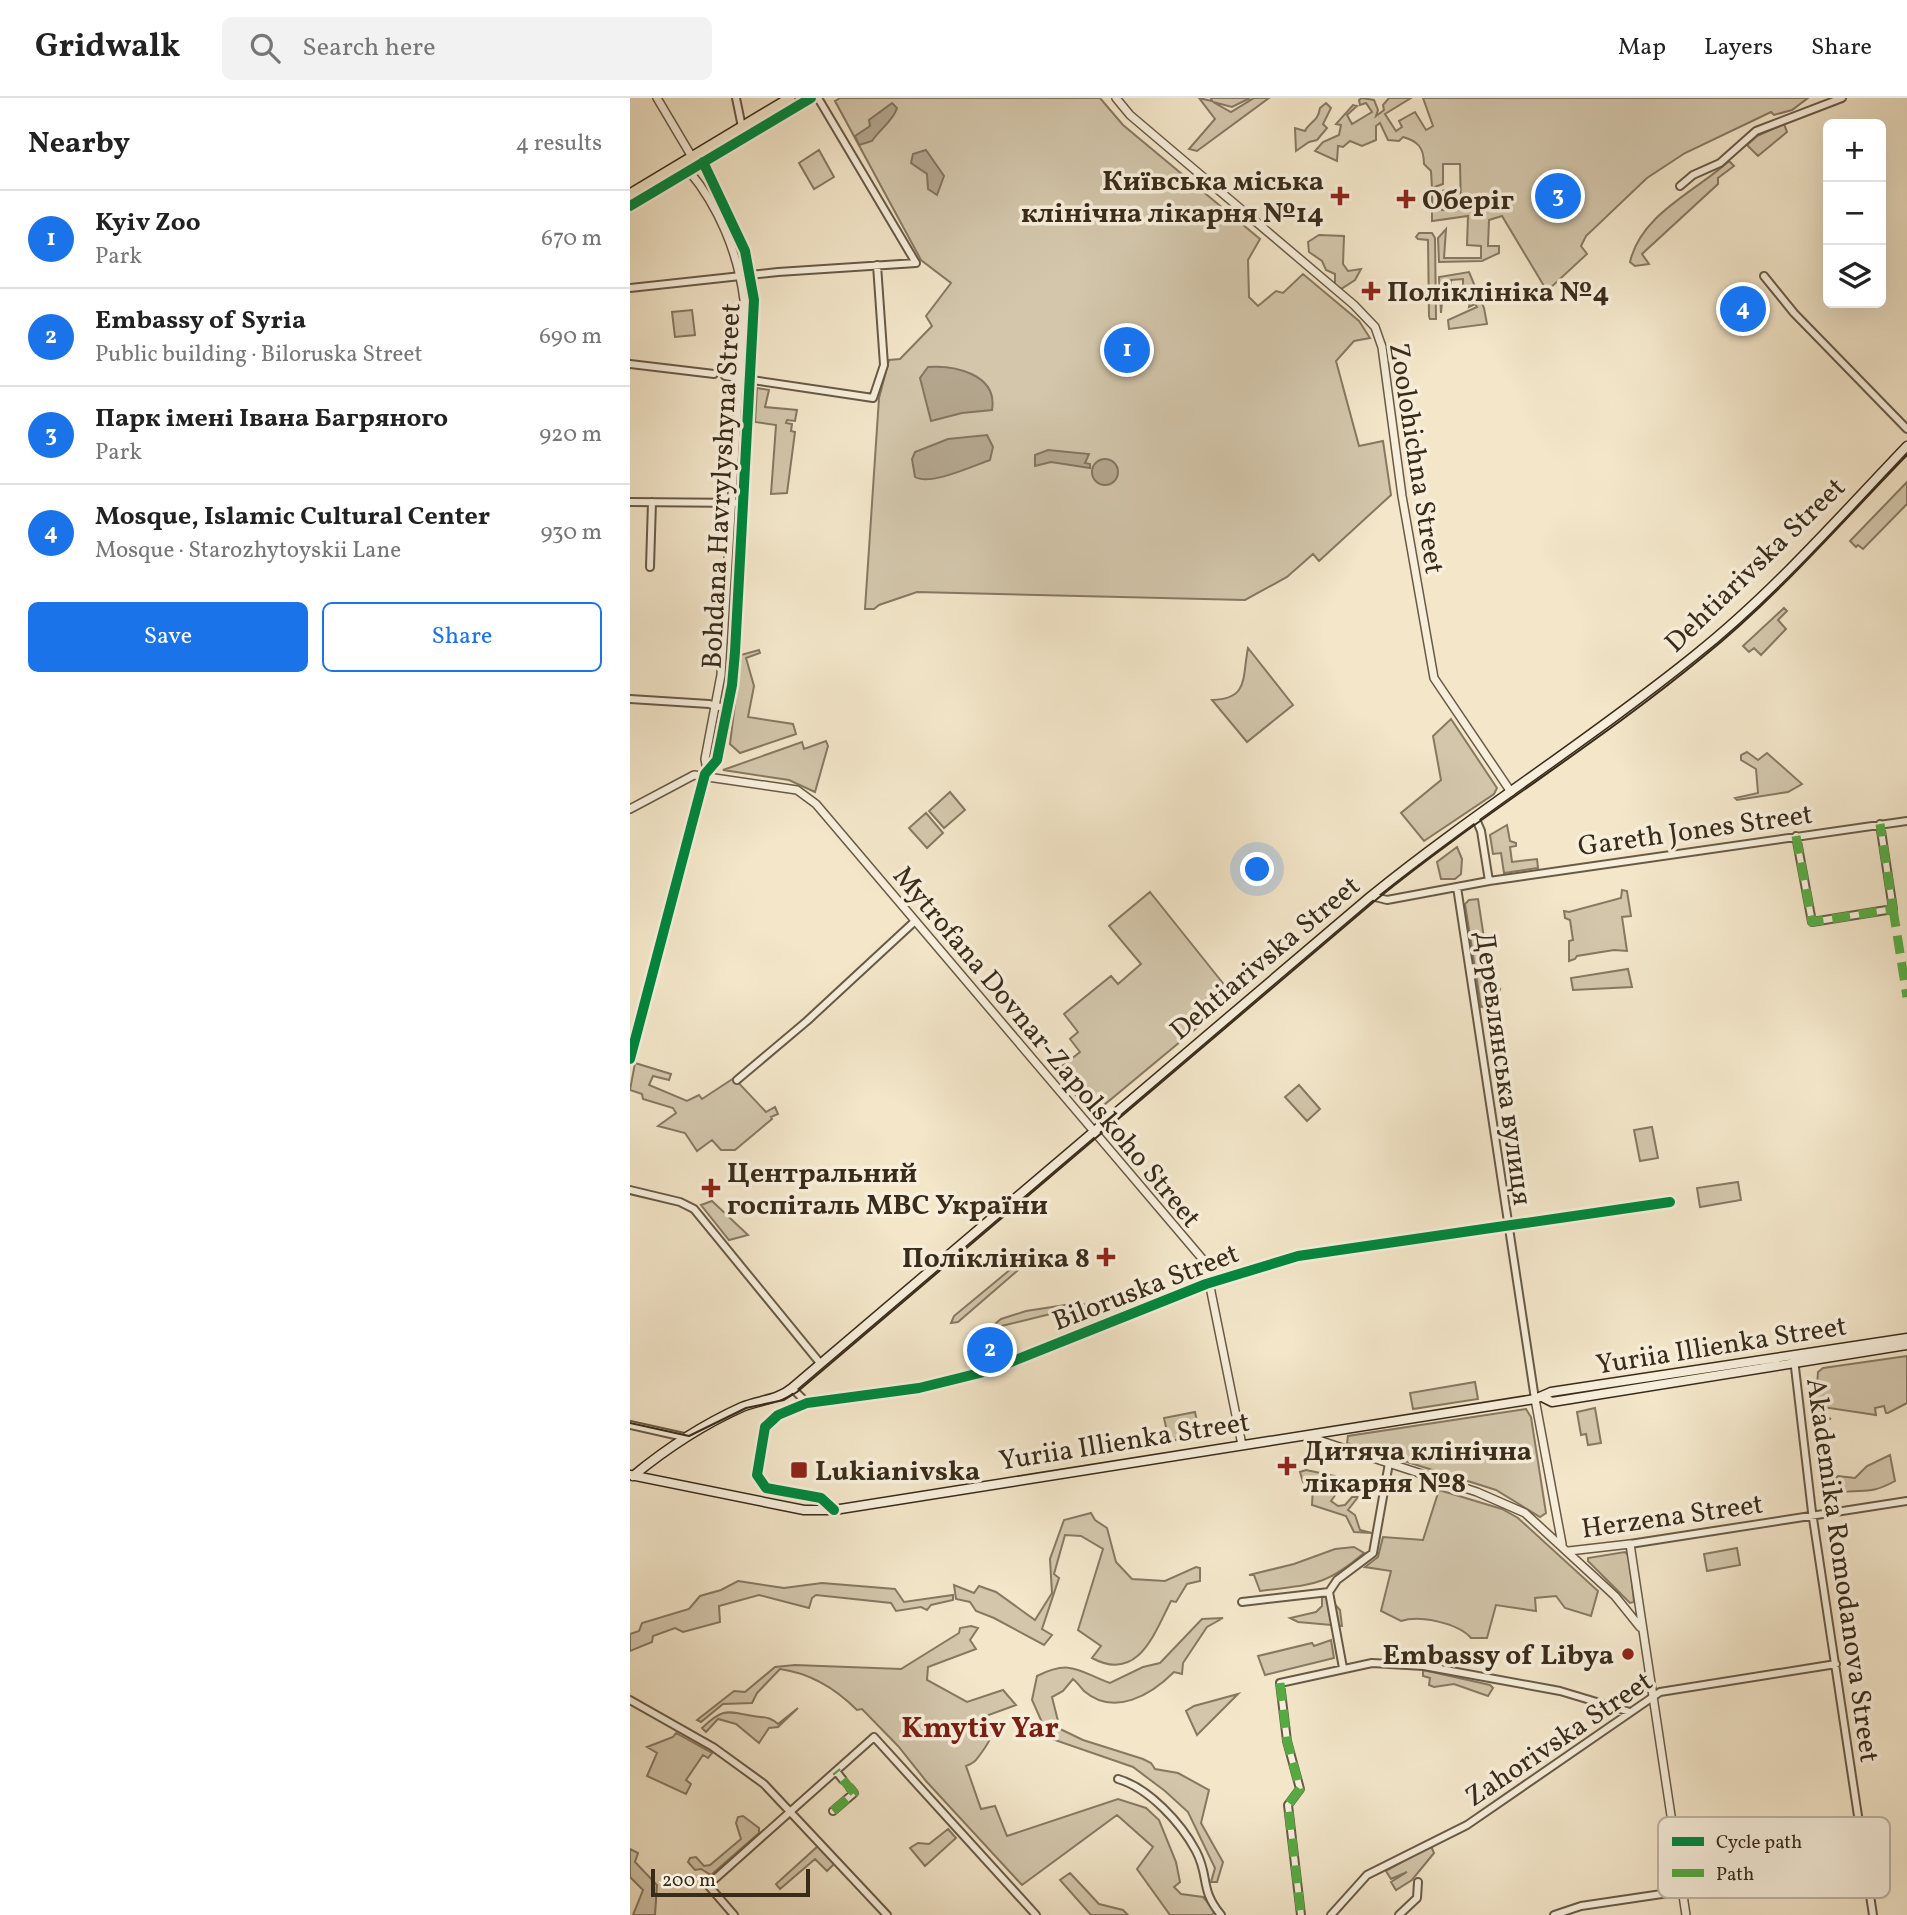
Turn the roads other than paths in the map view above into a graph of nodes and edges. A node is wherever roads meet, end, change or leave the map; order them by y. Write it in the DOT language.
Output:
graph roads {
  1 [pos="657,98"];
  2 [pos="736,98"];
  3 [pos="790,98"];
  4 [pos="811,98"];
  5 [pos="818,98"];
  6 [pos="1115,98"];
  7 [pos="1842,98"];
  8 [pos="742,127"];
  9 [pos="692,157"];
  10 [pos="703,162"];
  11 [pos="689,171"];
  12 [pos="707,174"];
  13 [pos="696,180"];
  14 [pos="1680,186"];
  15 [pos="630,194"];
  16 [pos="630,206"];
  17 [pos="877,265"];
  18 [pos="751,274"];
  19 [pos="740,276"];
  20 [pos="1764,276"];
  21 [pos="630,288"];
  22 [pos="630,363"];
  23 [pos="714,374"];
  24 [pos="725,376"];
  25 [pos="741,378"];
  26 [pos="751,379"];
  27 [pos="1907,429"];
  28 [pos="1907,446"];
  29 [pos="630,502"];
  30 [pos="652,502"];
  31 [pos="744,503"];
  32 [pos="731,504"];
  33 [pos="650,567"];
  34 [pos="630,699"];
  35 [pos="716,705"];
  36 [pos="727,709"];
  37 [pos="706,772"];
  38 [pos="1511,792"];
  39 [pos="630,809"];
  40 [pos="1475,817"];
  41 [pos="1907,821"];
  42 [pos="1881,824"];
  43 [pos="1796,836"];
  44 [pos="1489,880"];
  45 [pos="1457,887"];
  46 [pos="1371,896"];
  47 [pos="914,922"];
  48 [pos="630,1059"];
  49 [pos="737,1080"];
  50 [pos="1093,1131"];
  51 [pos="630,1190"];
  52 [pos="1670,1202"];
  53 [pos="1507,1226"];
  54 [pos="1210,1283"];
  55 [pos="1907,1338"];
  56 [pos="1907,1345"];
  57 [pos="1794,1359"];
  58 [pos="820,1363"];
  59 [pos="792,1388"];
  60 [pos="1539,1399"];
  61 [pos="807,1403"];
  62 [pos="630,1425"];
  63 [pos="1344,1428"];
  64 [pos="1301,1435"];
  65 [pos="684,1437"];
  66 [pos="1242,1445"];
  67 [pos="1342,1447"];
  68 [pos="1389,1463"];
  69 [pos="631,1476"];
  70 [pos="1907,1501"];
  71 [pos="834,1510"];
  72 [pos="1813,1517"];
  73 [pos="1630,1544"];
  74 [pos="1563,1545"];
  75 [pos="1569,1551"];
  76 [pos="1329,1592"];
  77 [pos="1242,1602"];
  78 [pos="1643,1633"];
  79 [pos="1836,1664"];
  80 [pos="1343,1668"];
  81 [pos="1653,1695"];
  82 [pos="630,1700"];
  83 [pos="1630,1712"];
  84 [pos="836,1771"];
  85 [pos="1118,1779"];
  86 [pos="843,1780"];
  87 [pos="849,1788"];
  88 [pos="792,1810"];
  89 [pos="833,1811"];
  90 [pos="1671,1817"];
  91 [pos="1859,1817"];
  92 [pos="1418,1882"];
  93 [pos="1658,1895"];
  94 [pos="734,1915"];
  95 [pos="887,1915"];
  96 [pos="1036,1915"];
  97 [pos="1221,1915"];
  98 [pos="1301,1915"];
  99 [pos="1331,1915"];
  100 [pos="1399,1915"];
  101 [pos="1554,1915"];
  1 -- 9 [label="street"];
  2 -- 8 [label="street"];
  3 -- 8 [label="main road"];
  4 -- 10 [label="main road"];
  5 -- 17 [label="street"];
  6 -- 38 [label="street, Zoolohichna Street"];
  7 -- 14 [label="street"];
  8 -- 9 [label="main road"];
  9 -- 15 [label="main road"];
  10 -- 11 [label="main road"];
  10 -- 12 [label="street, Bohdana Havrylyshyna Street"];
  11 -- 13 [label="street, Bohdana Havrylyshyna Street"];
  11 -- 16 [label="main road"];
  12 -- 13 [label="street"];
  12 -- 18 [label="street, Bohdana Havrylyshyna Street"];
  13 -- 19 [label="street, Bohdana Havrylyshyna Street"];
  17 -- 18 [label="street"];
  17 -- 26 [label="street"];
  18 -- 19 [label="street"];
  18 -- 26 [label="street, Bohdana Havrylyshyna Street"];
  19 -- 21 [label="street"];
  19 -- 25 [label="street, Bohdana Havrylyshyna Street"];
  20 -- 27 [label="street"];
  22 -- 23 [label="street"];
  24 -- 25 [label="street"];
  25 -- 26 [label="street"];
  25 -- 32 [label="street, Bohdana Havrylyshyna Street"];
  26 -- 31 [label="street, Bohdana Havrylyshyna Street"];
  28 -- 38 [label="main road, Dehtiarivska Street"];
  29 -- 30 [label="street"];
  30 -- 32 [label="street"];
  30 -- 33 [label="street"];
  31 -- 32 [label="street"];
  31 -- 36 [label="street, Bohdana Havrylyshyna Street"];
  32 -- 35 [label="street, Bohdana Havrylyshyna Street"];
  34 -- 35 [label="street"];
  35 -- 36 [label="street"];
  35 -- 37 [label="street, Bohdana Havrylyshyna Street"];
  36 -- 37 [label="street, Bohdana Havrylyshyna Street"];
  37 -- 39 [label="street"];
  37 -- 47 [label="street, Mytrofana Dovnar-Zapolskoho Street"];
  37 -- 48 [label="street"];
  38 -- 40 [label="main road, Dehtiarivska Street"];
  40 -- 44 [label="street"];
  40 -- 46 [label="main road, Dehtiarivska Street"];
  41 -- 42 [label="street, Gareth Jones Street"];
  42 -- 43 [label="street, Gareth Jones Street"];
  42 -- 43 [label="street"];
  43 -- 44 [label="street, Gareth Jones Street"];
  44 -- 45 [label="street, Gareth Jones Street"];
  45 -- 46 [label="street, Gareth Jones Street"];
  45 -- 53 [label="street, Деревлянська вулиця"];
  46 -- 50 [label="main road, Dehtiarivska Street"];
  47 -- 49 [label="street"];
  47 -- 50 [label="street, Mytrofana Dovnar-Zapolskoho Street"];
  50 -- 54 [label="street, Mytrofana Dovnar-Zapolskoho Street"];
  50 -- 58 [label="main road, Dehtiarivska Street"];
  51 -- 58 [label="street"];
  52 -- 53 [label="street, Biloruska Street"];
  53 -- 54 [label="street, Biloruska Street"];
  53 -- 60 [label="street, Деревлянська вулиця"];
  54 -- 61 [label="street, Biloruska Street"];
  54 -- 66 [label="street, Mytrofana Dovnar-Zapolskoho Street"];
  55 -- 57 [label="main road, Yuriia Illienka Street"];
  56 -- 57 [label="main road, Yuriia Illienka Street"];
  57 -- 60 [label="main road, Yuriia Illienka Street"];
  57 -- 72 [label="street, Akademika Romodanova Street"];
  58 -- 59 [label="main road, Dehtiarivska Street"];
  59 -- 61 [label="street"];
  59 -- 65 [label="main road, Dehtiarivska Street"];
  60 -- 63 [label="main road, Yuriia Illienka Street"];
  60 -- 74 [label="street, Деревлянська вулиця"];
  61 -- 71 [label="street, Biloruska Street"];
  62 -- 65 [label="street"];
  63 -- 64 [label="main road, Yuriia Illienka Street"];
  63 -- 67 [label="street"];
  64 -- 66 [label="main road, Yuriia Illienka Street"];
  64 -- 67 [label="street, Herzena Street"];
  65 -- 69 [label="main road, Dehtiarivska Street"];
  66 -- 71 [label="main road, Yuriia Illienka Street"];
  67 -- 68 [label="street, Herzena Street"];
  68 -- 74 [label="street, Herzena Street"];
  68 -- 76 [label="street"];
  69 -- 71 [label="main road, Yuriia Illienka Street"];
  70 -- 72 [label="street, Herzena Street"];
  72 -- 73 [label="street, Herzena Street"];
  72 -- 79 [label="street, Akademika Romodanova Street"];
  73 -- 75 [label="street, Herzena Street"];
  73 -- 78 [label="street"];
  74 -- 75 [label="street, Herzena Street"];
  75 -- 78 [label="street"];
  76 -- 77 [label="street"];
  76 -- 80 [label="street"];
  78 -- 81 [label="street"];
  79 -- 81 [label="street, Zahorivska Street"];
  79 -- 91 [label="street, Akademika Romodanova Street"];
  80 -- 83 [label="street"];
  80 -- 98 [label="street"];
  81 -- 83 [label="street, Zahorivska Street"];
  81 -- 90 [label="street"];
  82 -- 88 [label="street"];
  83 -- 99 [label="street, Zahorivska Street"];
  84 -- 86 [label="street"];
  84 -- 88 [label="street"];
  84 -- 96 [label="street"];
  85 -- 97 [label="street"];
  87 -- 89 [label="street"];
  88 -- 94 [label="street"];
  88 -- 95 [label="street"];
  92 -- 100 [label="street"];
  93 -- 101 [label="street"];
}
